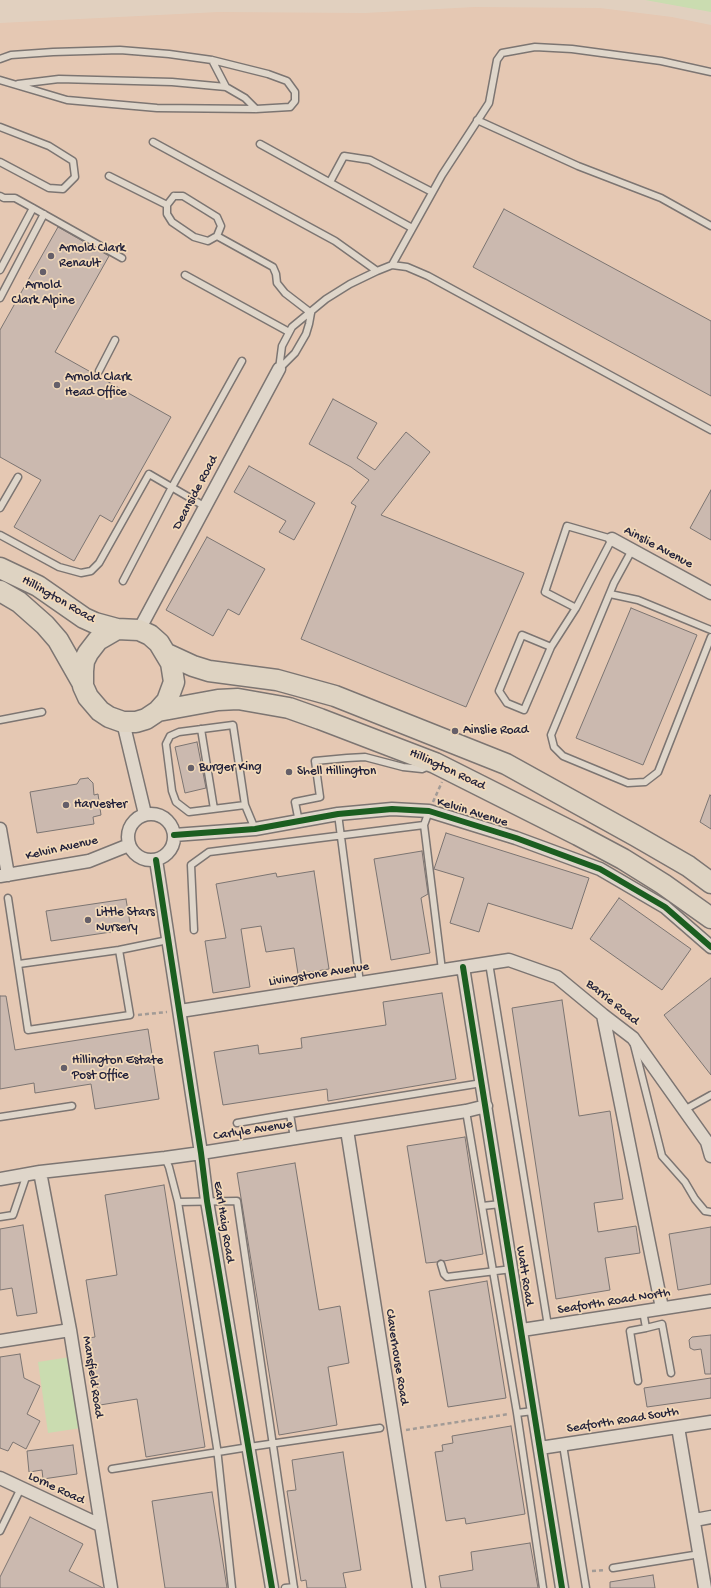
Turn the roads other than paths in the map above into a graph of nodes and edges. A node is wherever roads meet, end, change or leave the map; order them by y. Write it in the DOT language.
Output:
graph roads {
  1 [pos="0,59"];
  2 [pos="212,60"];
  3 [pos="711,72"];
  4 [pos="0,80"];
  5 [pos="16,84"];
  6 [pos="226,87"];
  7 [pos="256,109"];
  8 [pos="477,120"];
  9 [pos="0,128"];
  10 [pos="153,142"];
  11 [pos="260,144"];
  12 [pos="0,162"];
  13 [pos="109,176"];
  14 [pos="330,182"];
  15 [pos="432,192"];
  16 [pos="0,196"];
  17 [pos="167,205"];
  18 [pos="33,208"];
  19 [pos="44,214"];
  20 [pos="711,226"];
  21 [pos="412,228"];
  22 [pos="217,236"];
  23 [pos="122,258"];
  24 [pos="392,265"];
  25 [pos="0,270"];
  26 [pos="377,271"];
  27 [pos="185,275"];
  28 [pos="0,298"];
  29 [pos="311,313"];
  30 [pos="289,332"];
  31 [pos="115,340"];
  32 [pos="242,362"];
  33 [pos="279,369"];
  34 [pos="99,371"];
  35 [pos="711,430"];
  36 [pos="18,477"];
  37 [pos="172,487"];
  38 [pos="204,506"];
  39 [pos="0,508"];
  40 [pos="0,535"];
  41 [pos="612,539"];
  42 [pos="632,550"];
  43 [pos="0,568"];
  44 [pos="123,581"];
  45 [pos="0,591"];
  46 [pos="711,593"];
  47 [pos="610,594"];
  48 [pos="576,608"];
  49 [pos="117,629"];
  50 [pos="139,630"];
  51 [pos="711,630"];
  52 [pos="711,637"];
  53 [pos="551,647"];
  54 [pos="167,654"];
  55 [pos="84,686"];
  56 [pos="158,711"];
  57 [pos="42,712"];
  58 [pos="0,720"];
  59 [pos="123,722"];
  60 [pos="201,729"];
  61 [pos="435,763"];
  62 [pos="245,805"];
  63 [pos="214,809"];
  64 [pos="429,811"];
  65 [pos="146,814"];
  66 [pos="338,814"];
  67 [pos="299,822"];
  68 [pos="424,825"];
  69 [pos="0,829"];
  70 [pos="255,829"];
  71 [pos="174,835"];
  72 [pos="340,835"];
  73 [pos="129,846"];
  74 [pos="156,860"];
  75 [pos="4,876"];
  76 [pos="711,883"];
  77 [pos="8,898"];
  78 [pos="711,918"];
  79 [pos="194,930"];
  80 [pos="168,940"];
  81 [pos="711,947"];
  82 [pos="119,950"];
  83 [pos="489,963"];
  84 [pos="19,964"];
  85 [pos="463,967"];
  86 [pos="442,970"];
  87 [pos="360,983"];
  88 [pos="180,1011"];
  89 [pos="603,1015"];
  90 [pos="633,1038"];
  91 [pos="482,1083"];
  92 [pos="711,1096"];
  93 [pos="72,1106"];
  94 [pos="486,1106"];
  95 [pos="684,1110"];
  96 [pos="466,1111"];
  97 [pos="290,1114"];
  98 [pos="0,1117"];
  99 [pos="237,1122"];
  100 [pos="347,1130"];
  101 [pos="294,1138"];
  102 [pos="201,1153"];
  103 [pos="711,1156"];
  104 [pos="165,1158"];
  105 [pos="40,1172"];
  106 [pos="27,1174"];
  107 [pos="0,1179"];
  108 [pos="207,1201"];
  109 [pos="178,1202"];
  110 [pos="501,1204"];
  111 [pos="482,1206"];
  112 [pos="711,1212"];
  113 [pos="0,1217"];
  114 [pos="441,1264"];
  115 [pos="512,1269"];
  116 [pos="493,1270"];
  117 [pos="711,1301"];
  118 [pos="662,1308"];
  119 [pos="643,1311"];
  120 [pos="548,1326"];
  121 [pos="646,1328"];
  122 [pos="70,1330"];
  123 [pos="522,1330"];
  124 [pos="0,1341"];
  125 [pos="671,1373"];
  126 [pos="638,1381"];
  127 [pos="533,1411"];
  128 [pos="517,1413"];
  129 [pos="711,1422"];
  130 [pos="678,1427"];
  131 [pos="380,1428"];
  132 [pos="273,1443"];
  133 [pos="563,1445"];
  134 [pos="249,1447"];
  135 [pos="540,1448"];
  136 [pos="218,1453"];
  137 [pos="112,1469"];
  138 [pos="0,1478"];
  139 [pos="21,1488"];
  140 [pos="711,1517"];
  141 [pos="695,1520"];
  142 [pos="100,1525"];
  143 [pos="0,1531"];
  144 [pos="700,1554"];
  145 [pos="613,1568"];
  146 [pos="294,1587"];
  147 [pos="111,1588"];
  148 [pos="232,1588"];
  149 [pos="272,1588"];
  150 [pos="285,1588"];
  151 [pos="418,1588"];
  152 [pos="543,1588"];
  153 [pos="562,1588"];
  154 [pos="586,1588"];
  155 [pos="705,1588"];
  1 -- 2 [label="lane"];
  2 -- 6 [label="lane"];
  2 -- 7 [label="lane"];
  3 -- 8 [label="lane"];
  4 -- 5 [label="lane"];
  5 -- 6 [label="lane"];
  5 -- 7 [label="lane"];
  6 -- 7 [label="lane"];
  8 -- 15 [label="lane"];
  8 -- 20 [label="lane"];
  9 -- 12 [label="lane"];
  10 -- 26 [label="lane"];
  11 -- 14 [label="lane"];
  13 -- 17 [label="lane"];
  14 -- 15 [label="lane"];
  14 -- 21 [label="lane"];
  15 -- 21 [label="lane"];
  16 -- 18 [label="lane"];
  17 -- 22 [label="lane"];
  17 -- 22 [label="lane"];
  18 -- 19 [label="lane"];
  18 -- 25 [label="lane"];
  19 -- 23 [label="lane"];
  19 -- 28 [label="lane"];
  21 -- 24 [label="lane"];
  22 -- 29 [label="lane"];
  24 -- 26 [label="lane"];
  24 -- 35 [label="lane"];
  26 -- 29 [label="lane"];
  27 -- 30 [label="lane"];
  29 -- 30 [label="lane"];
  29 -- 33 [label="lane"];
  30 -- 33 [label="lane"];
  31 -- 34 [label="lane"];
  32 -- 37 [label="lane"];
  33 -- 38 [label="street, Deanside Road"];
  36 -- 39 [label="lane"];
  37 -- 38 [label="lane"];
  37 -- 40 [label="lane"];
  37 -- 44 [label="lane"];
  38 -- 50 [label="street, Deanside Road"];
  41 -- 42 [label="street, Ainslie Avenue"];
  41 -- 48 [label="lane"];
  41 -- 48 [label="lane"];
  42 -- 46 [label="street, Ainslie Avenue"];
  42 -- 47 [label="lane"];
  43 -- 49 [label="main road, Hillington Road"];
  45 -- 55 [label="main road, Hillington Road"];
  47 -- 51 [label="lane"];
  47 -- 52 [label="lane"];
  48 -- 53 [label="lane"];
  49 -- 50 [label="main road"];
  49 -- 55 [label="main road"];
  50 -- 54 [label="main road"];
  53 -- 53 [label="lane"];
  54 -- 56 [label="main road"];
  54 -- 76 [label="main road, Hillington Road"];
  55 -- 59 [label="main road"];
  56 -- 59 [label="main road"];
  56 -- 61 [label="main road, Hillington Road"];
  57 -- 58 [label="lane"];
  59 -- 65 [label="street"];
  60 -- 62 [label="lane"];
  60 -- 63 [label="lane"];
  60 -- 63 [label="lane"];
  61 -- 67 [label="lane"];
  61 -- 78 [label="main road, Hillington Road"];
  62 -- 63 [label="lane"];
  62 -- 70 [label="lane"];
  64 -- 66 [label="street, Kelvin Avenue"];
  64 -- 68 [label="lane"];
  64 -- 81 [label="street, Kelvin Avenue"];
  65 -- 71 [label="street"];
  65 -- 73 [label="street"];
  66 -- 67 [label="street, Kelvin Avenue"];
  66 -- 72 [label="lane"];
  67 -- 70 [label="street, Kelvin Avenue"];
  68 -- 72 [label="lane"];
  68 -- 86 [label="lane"];
  69 -- 75 [label="street"];
  70 -- 71 [label="street, Kelvin Avenue"];
  71 -- 74 [label="street"];
  72 -- 79 [label="lane"];
  72 -- 87 [label="lane"];
  73 -- 74 [label="street"];
  73 -- 75 [label="street, Kelvin Avenue"];
  74 -- 80 [label="street, Earl Haig Road"];
  77 -- 84 [label="lane"];
  80 -- 82 [label="lane"];
  80 -- 88 [label="street, Earl Haig Road"];
  82 -- 84 [label="lane"];
  82 -- 84 [label="lane"];
  83 -- 85 [label="street, Barrie Road"];
  83 -- 89 [label="street, Barrie Road"];
  83 -- 120 [label="lane"];
  85 -- 86 [label="street, Livingstone Avenue"];
  85 -- 91 [label="street, Watt Road"];
  86 -- 87 [label="street, Livingstone Avenue"];
  87 -- 88 [label="street, Livingstone Avenue"];
  88 -- 102 [label="street, Earl Haig Road"];
  89 -- 90 [label="street, Barrie Road"];
  89 -- 118 [label="street"];
  90 -- 95 [label="street, Barrie Road"];
  90 -- 112 [label="lane"];
  91 -- 94 [label="street, Watt Road"];
  91 -- 97 [label="lane"];
  92 -- 95 [label="lane"];
  93 -- 98 [label="lane"];
  94 -- 96 [label="street, Carlyle Avenue"];
  94 -- 110 [label="street, Watt Road"];
  95 -- 103 [label="street, Barrie Road"];
  96 -- 100 [label="street, Carlyle Avenue"];
  96 -- 111 [label="lane"];
  97 -- 99 [label="lane"];
  97 -- 101 [label="lane"];
  100 -- 101 [label="street, Carlyle Avenue"];
  100 -- 151 [label="street, Claverhouse Road"];
  101 -- 102 [label="street, Carlyle Avenue"];
  102 -- 104 [label="street, Carlyle Avenue"];
  102 -- 108 [label="street, Earl Haig Road"];
  104 -- 105 [label="street, Carlyle Avenue"];
  104 -- 109 [label="lane"];
  105 -- 106 [label="street, Carlyle Avenue"];
  105 -- 122 [label="street, Mansfield Road"];
  106 -- 107 [label="street, Carlyle Avenue"];
  106 -- 113 [label="lane"];
  108 -- 109 [label="lane"];
  108 -- 132 [label="lane"];
  108 -- 134 [label="street, Earl Haig Road"];
  109 -- 136 [label="lane"];
  110 -- 111 [label="lane"];
  110 -- 115 [label="street, Watt Road"];
  111 -- 116 [label="lane"];
  114 -- 116 [label="lane"];
  115 -- 116 [label="lane"];
  115 -- 123 [label="street, Watt Road"];
  116 -- 128 [label="lane"];
  117 -- 118 [label="street, Seaforth Road North"];
  118 -- 119 [label="street, Seaforth Road North"];
  119 -- 120 [label="street, Seaforth Road North"];
  119 -- 121 [label="lane"];
  120 -- 123 [label="street, Seaforth Road North"];
  121 -- 125 [label="lane"];
  121 -- 126 [label="lane"];
  122 -- 124 [label="street"];
  122 -- 142 [label="street, Mansfield Road"];
  123 -- 127 [label="street, Watt Road"];
  127 -- 128 [label="lane"];
  127 -- 135 [label="street, Watt Road"];
  128 -- 152 [label="lane"];
  129 -- 130 [label="street, Seaforth Road South"];
  130 -- 133 [label="street, Seaforth Road South"];
  130 -- 141 [label="street"];
  131 -- 132 [label="lane"];
  132 -- 134 [label="lane"];
  132 -- 146 [label="lane"];
  133 -- 135 [label="street, Seaforth Road South"];
  133 -- 154 [label="lane"];
  134 -- 136 [label="lane"];
  134 -- 149 [label="street, Earl Haig Road"];
  135 -- 153 [label="street, Watt Road"];
  136 -- 137 [label="lane"];
  136 -- 148 [label="lane"];
  138 -- 139 [label="street, Lorne Road"];
  139 -- 142 [label="street, Lorne Road"];
  139 -- 143 [label="lane"];
  140 -- 141 [label="street"];
  141 -- 144 [label="street"];
  142 -- 147 [label="street, Mansfield Road"];
  144 -- 145 [label="lane"];
  144 -- 155 [label="street"];
  146 -- 150 [label="lane"];
}
